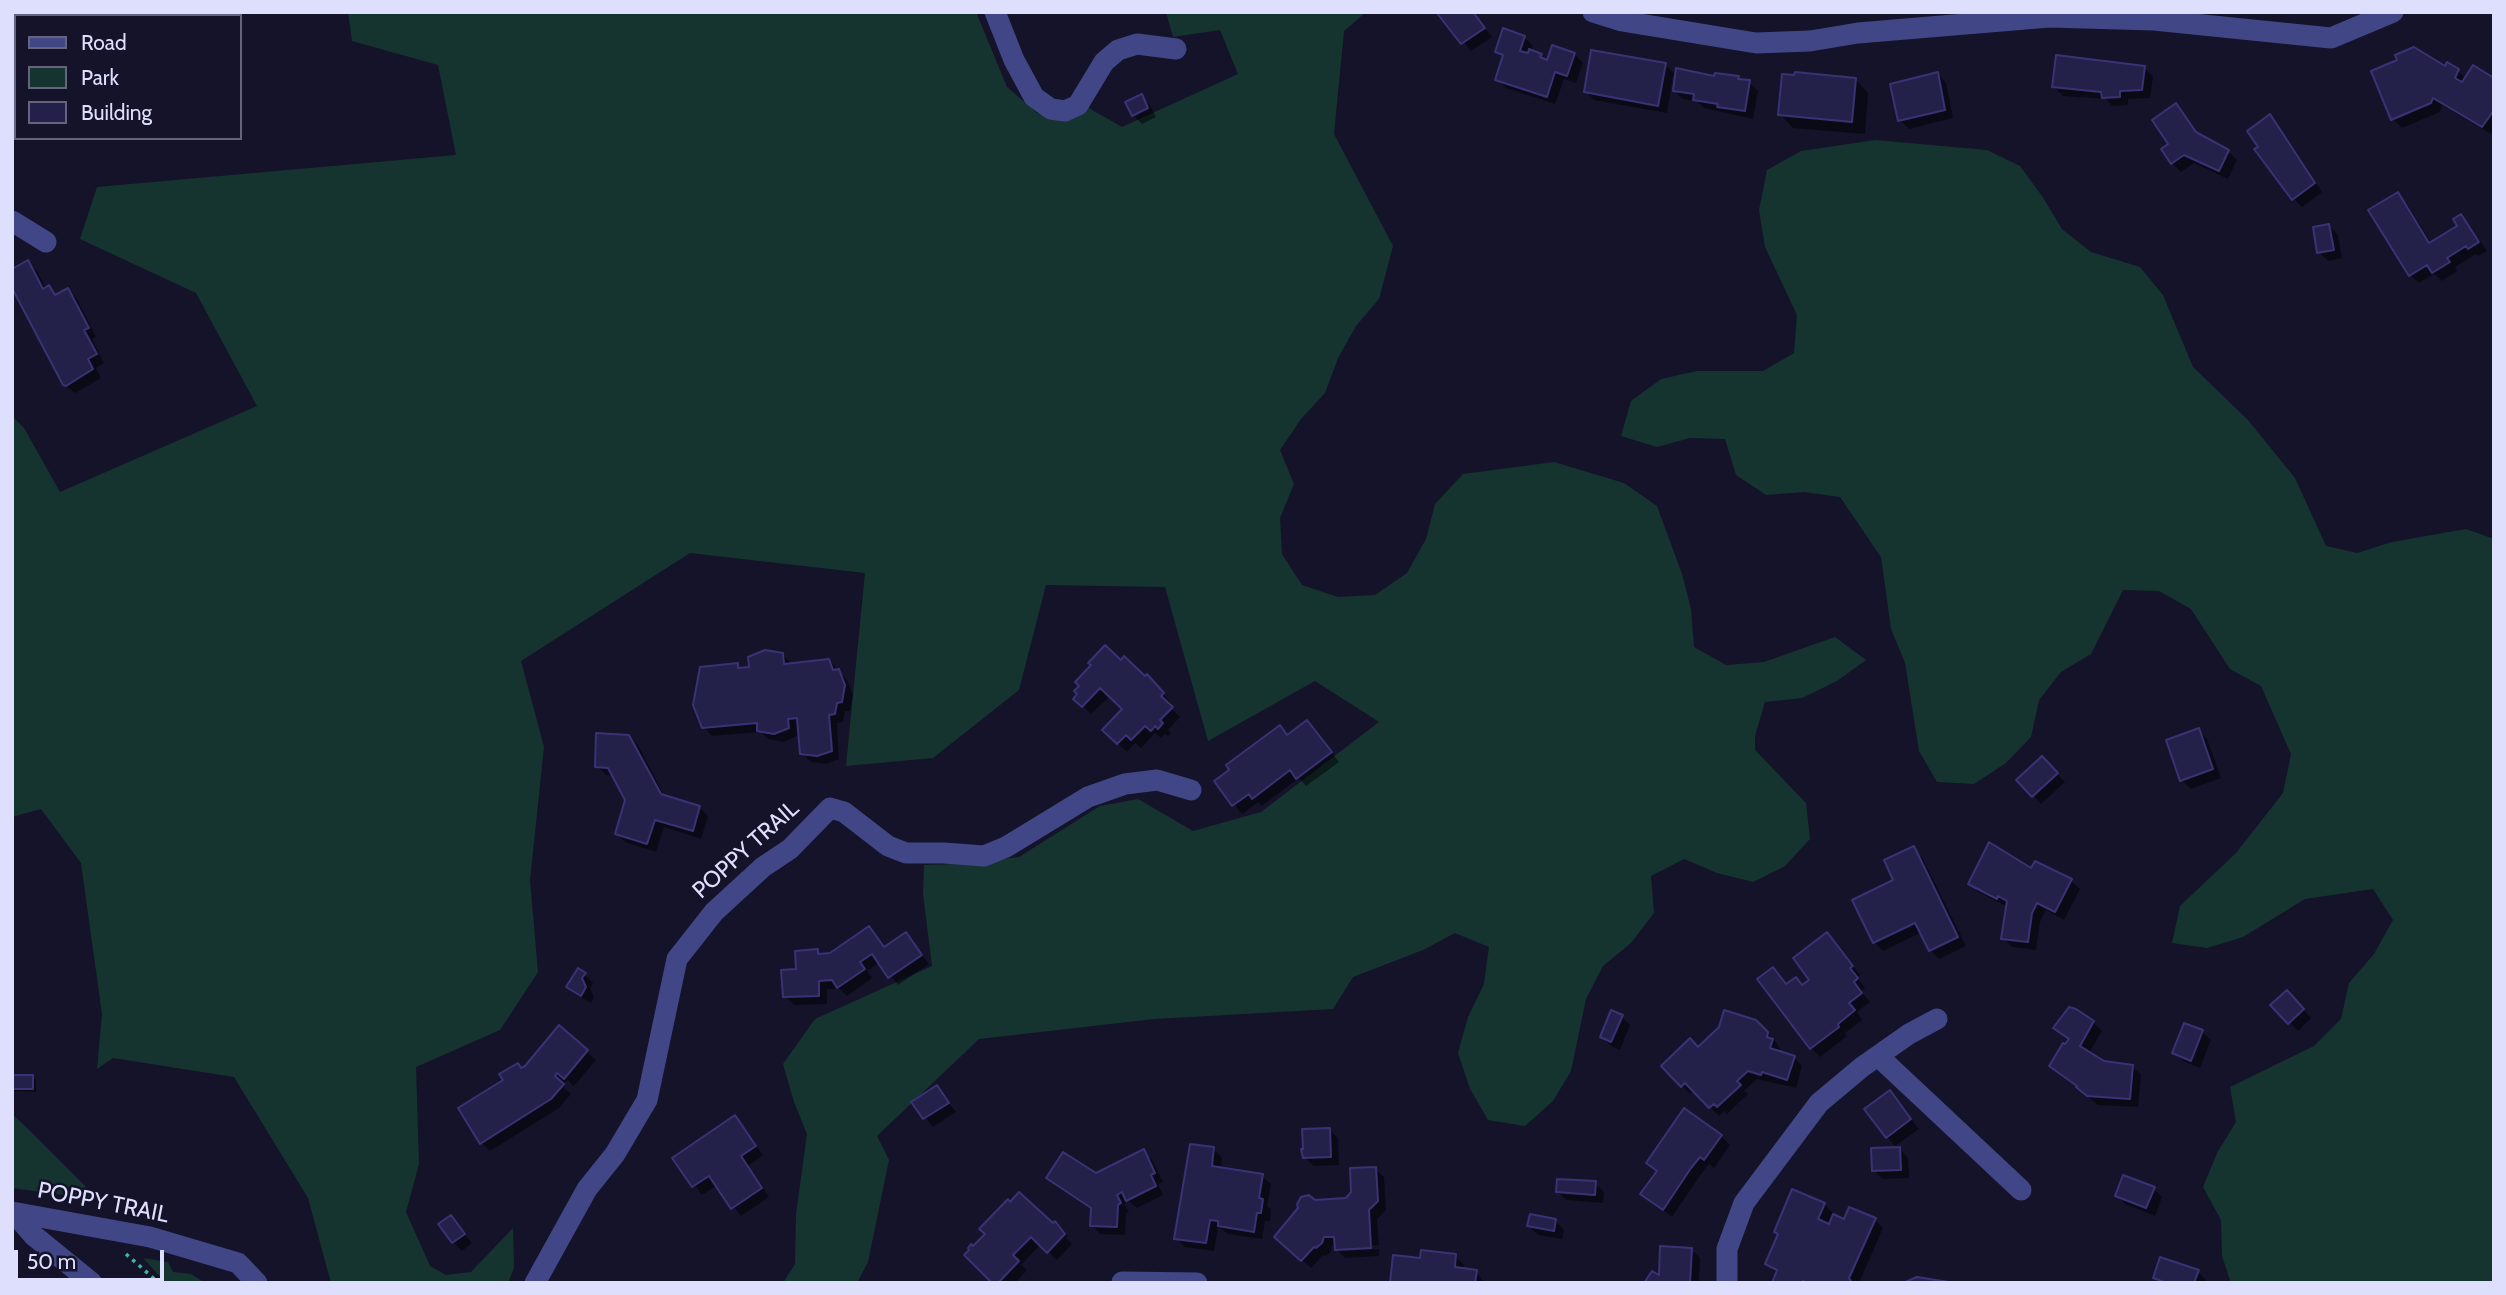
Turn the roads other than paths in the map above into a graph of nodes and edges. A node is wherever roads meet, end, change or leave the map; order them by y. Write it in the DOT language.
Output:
graph roads {
  1 [pos="995,12"];
  2 [pos="1592,12"];
  3 [pos="2393,12"];
  4 [pos="1639,18"];
  5 [pos="1176,48"];
  6 [pos="12,221"];
  7 [pos="46,242"];
  8 [pos="1191,790"];
  9 [pos="1937,1019"];
  10 [pos="1878,1056"];
  11 [pos="2021,1190"];
  12 [pos="13,1213"];
  13 [pos="1122,1282"];
  14 [pos="92,1283"];
  15 [pos="257,1283"];
  16 [pos="535,1283"];
  17 [pos="1197,1283"];
  18 [pos="1727,1283"];
  1 -- 5 [label="street"];
  2 -- 4 [label="street"];
  3 -- 4 [label="street"];
  6 -- 7 [label="street"];
  8 -- 16 [label="street, POPPY TRAIL"];
  9 -- 10 [label="street"];
  10 -- 11 [label="street"];
  10 -- 18 [label="street"];
  12 -- 14 [label="street"];
  12 -- 15 [label="street, POPPY TRAIL"];
  13 -- 17 [label="street"];
}
